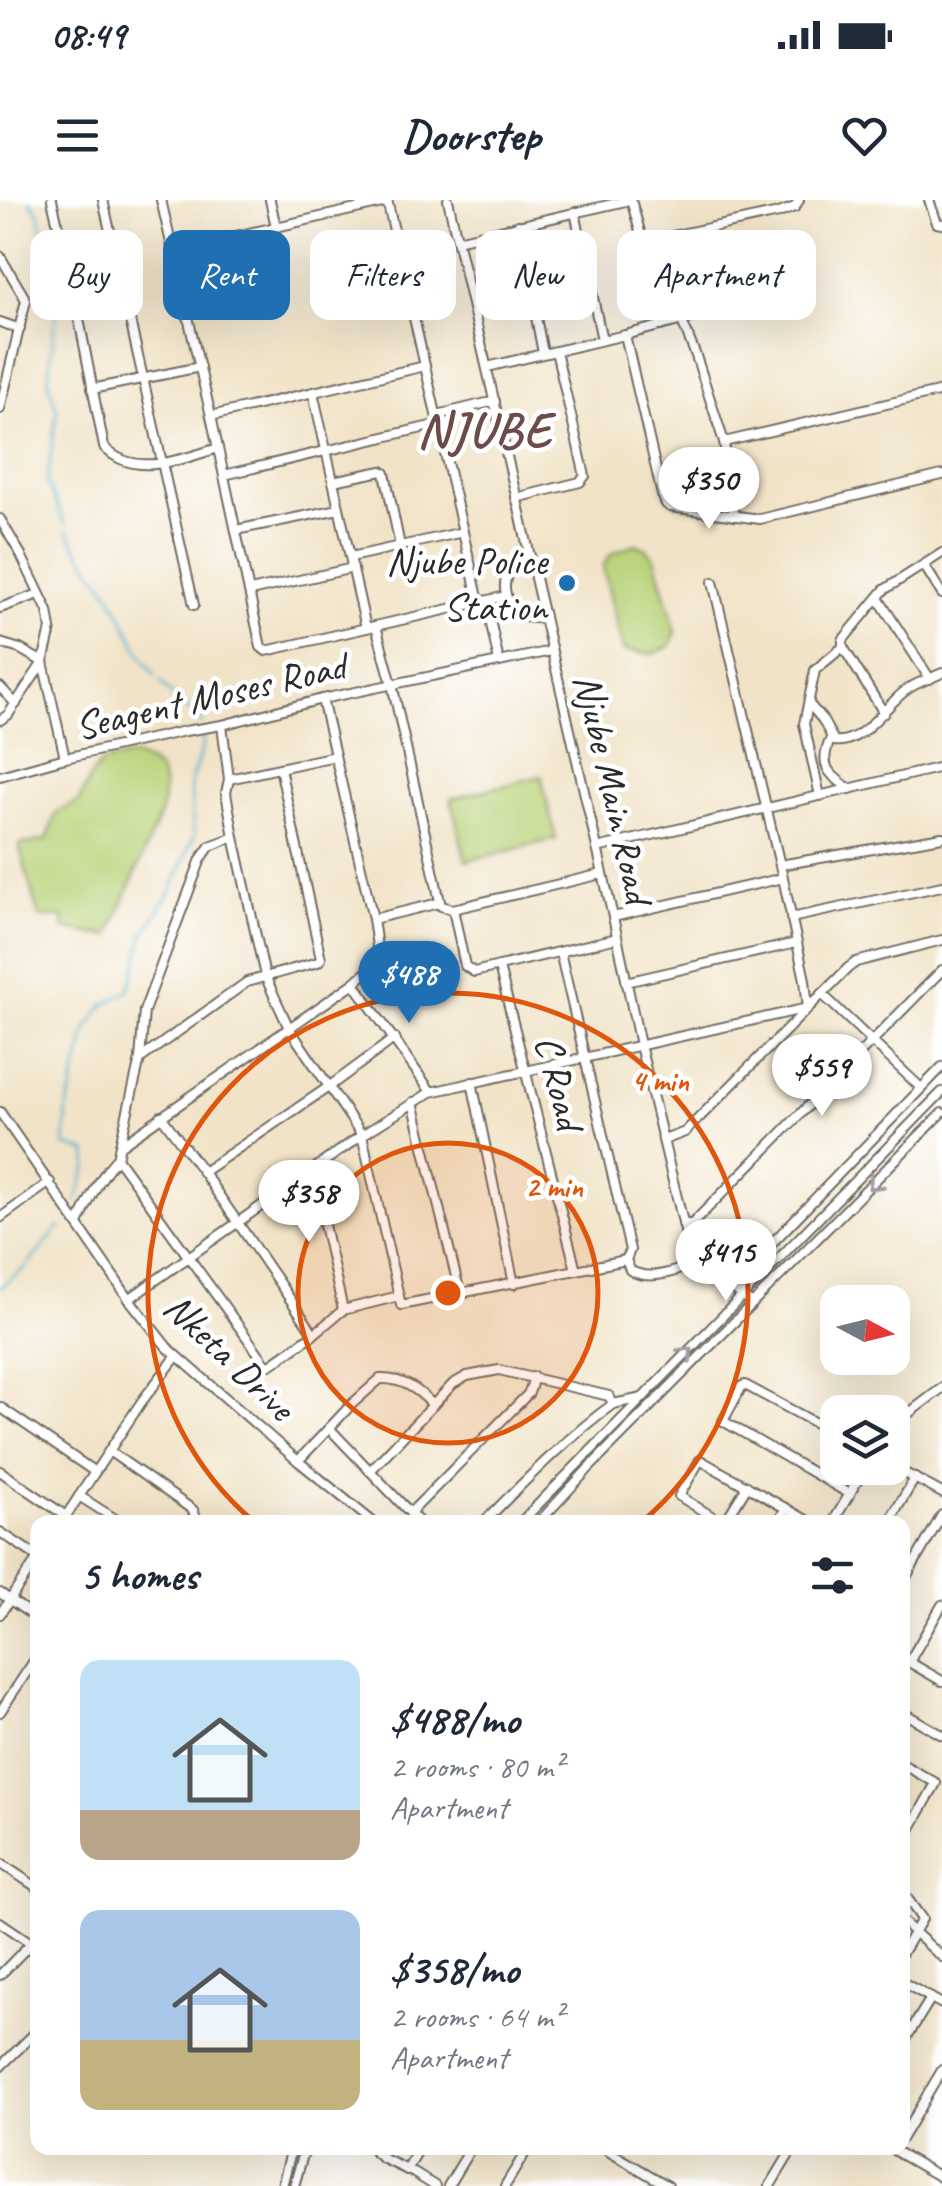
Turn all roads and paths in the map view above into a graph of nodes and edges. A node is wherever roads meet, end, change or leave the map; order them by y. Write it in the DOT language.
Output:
graph roads {
  1 [pos="52,200"];
  2 [pos="103,200"];
  3 [pos="161,200"];
  4 [pos="270,200"];
  5 [pos="448,200"];
  6 [pos="630,200"];
  7 [pos="800,200"];
  8 [pos="929,200"];
  9 [pos="387,201"];
  10 [pos="574,212"];
  11 [pos="942,224"];
  12 [pos="518,225"];
  13 [pos="276,227"];
  14 [pos="59,230"];
  15 [pos="110,230"];
  16 [pos="168,230"];
  17 [pos="263,230"];
  18 [pos="454,230"];
  19 [pos="639,230"];
  20 [pos="699,230"];
  21 [pos="456,240"];
  22 [pos="0,256"];
  23 [pos="79,320"];
  24 [pos="131,320"];
  25 [pos="189,320"];
  26 [pos="660,320"];
  27 [pos="686,320"];
  28 [pos="682,321"];
  29 [pos="0,322"];
  30 [pos="661,326"];
  31 [pos="20,329"];
  32 [pos="625,336"];
  33 [pos="602,340"];
  34 [pos="556,351"];
  35 [pos="543,353"];
  36 [pos="424,366"];
  37 [pos="200,367"];
  38 [pos="487,368"];
  39 [pos="144,378"];
  40 [pos="92,390"];
  41 [pos="313,392"];
  42 [pos="942,392"];
  43 [pos="495,400"];
  44 [pos="0,410"];
  45 [pos="211,416"];
  46 [pos="438,419"];
  47 [pos="724,442"];
  48 [pos="218,448"];
  49 [pos="327,451"];
  50 [pos="162,464"];
  51 [pos="224,475"];
  52 [pos="942,475"];
  53 [pos="333,481"];
  54 [pos="516,498"];
  55 [pos="340,509"];
  56 [pos="734,516"];
  57 [pos="0,519"];
  58 [pos="236,530"];
  59 [pos="463,532"];
  60 [pos="400,546"];
  61 [pos="942,553"];
  62 [pos="528,556"];
  63 [pos="351,557"];
  64 [pos="924,564"];
  65 [pos="354,568"];
  66 [pos="713,582"];
  67 [pos="250,591"];
  68 [pos="39,594"];
  69 [pos="942,594"];
  70 [pos="506,596"];
  71 [pos="878,598"];
  72 [pos="482,601"];
  73 [pos="194,605"];
  74 [pos="0,608"];
  75 [pos="544,618"];
  76 [pos="371,627"];
  77 [pos="0,643"];
  78 [pos="843,647"];
  79 [pos="551,651"];
  80 [pos="42,662"];
  81 [pos="499,662"];
  82 [pos="942,672"];
  83 [pos="930,679"];
  84 [pos="392,684"];
  85 [pos="0,687"];
  86 [pos="322,699"];
  87 [pos="16,704"];
  88 [pos="810,704"];
  89 [pos="884,714"];
  90 [pos="0,720"];
  91 [pos="804,724"];
  92 [pos="222,725"];
  93 [pos="827,728"];
  94 [pos="832,738"];
  95 [pos="335,756"];
  96 [pos="64,758"];
  97 [pos="942,767"];
  98 [pos="280,768"];
  99 [pos="0,776"];
  100 [pos="228,780"];
  101 [pos="850,790"];
  102 [pos="820,796"];
  103 [pos="766,807"];
  104 [pos="234,837"];
  105 [pos="942,837"];
  106 [pos="596,848"];
  107 [pos="780,865"];
  108 [pos="602,874"];
  109 [pos="783,878"];
  110 [pos="942,886"];
  111 [pos="439,903"];
  112 [pos="452,910"];
  113 [pos="614,917"];
  114 [pos="373,918"];
  115 [pos="791,918"];
  116 [pos="617,938"];
  117 [pos="942,940"];
  118 [pos="796,943"];
  119 [pos="560,952"];
  120 [pos="499,967"];
  121 [pos="942,970"];
  122 [pos="265,976"];
  123 [pos="626,982"];
  124 [pos="354,983"];
  125 [pos="822,994"];
  126 [pos="808,1008"];
  127 [pos="289,1028"];
  128 [pos="395,1038"];
  129 [pos="873,1040"];
  130 [pos="640,1045"];
  131 [pos="585,1058"];
  132 [pos="140,1059"];
  133 [pos="942,1067"];
  134 [pos="528,1072"];
  135 [pos="472,1082"];
  136 [pos="330,1086"];
  137 [pos="920,1088"];
  138 [pos="431,1092"];
  139 [pos="942,1092"];
  140 [pos="413,1102"];
  141 [pos="0,1112"];
  142 [pos="942,1114"];
  143 [pos="162,1116"];
  144 [pos="362,1135"];
  145 [pos="664,1140"];
  146 [pos="121,1145"];
  147 [pos="117,1158"];
  148 [pos="312,1171"];
  149 [pos="203,1172"];
  150 [pos="50,1182"];
  151 [pos="0,1218"];
  152 [pos="236,1223"];
  153 [pos="78,1224"];
  154 [pos="688,1224"];
  155 [pos="188,1257"];
  156 [pos="698,1258"];
  157 [pos="626,1260"];
  158 [pos="576,1270"];
  159 [pos="514,1284"];
  160 [pos="460,1293"];
  161 [pos="399,1296"];
  162 [pos="743,1296"];
  163 [pos="129,1298"];
  164 [pos="752,1304"];
  165 [pos="344,1310"];
  166 [pos="314,1334"];
  167 [pos="176,1357"];
  168 [pos="534,1377"];
  169 [pos="942,1388"];
  170 [pos="643,1398"];
  171 [pos="613,1404"];
  172 [pos="432,1406"];
  173 [pos="0,1407"];
  174 [pos="910,1412"];
  175 [pos="820,1425"];
  176 [pos="329,1428"];
  177 [pos="109,1451"];
  178 [pos="298,1462"];
  179 [pos="370,1470"];
  180 [pos="0,1471"];
  181 [pos="95,1472"];
  182 [pos="910,1475"];
  183 [pos="820,1477"];
  184 [pos="915,1478"];
  185 [pos="835,1485"];
  186 [pos="855,1485"];
  187 [pos="747,1486"];
  188 [pos="942,1493"];
  189 [pos="850,1494"];
  190 [pos="79,1496"];
  191 [pos="786,1508"];
  192 [pos="410,1513"];
  193 [pos="59,1515"];
  194 [pos="67,1515"];
  195 [pos="109,1515"];
  196 [pos="194,1515"];
  197 [pos="364,1515"];
  198 [pos="491,1515"];
  199 [pos="528,1515"];
  200 [pos="545,1515"];
  201 [pos="711,1515"];
  202 [pos="728,1515"];
  203 [pos="782,1515"];
  204 [pos="798,1515"];
  205 [pos="837,1515"];
  206 [pos="893,1515"];
  207 [pos="942,1515"];
  208 [pos="0,1532"];
  209 [pos="30,1553"];
  210 [pos="30,1570"];
  211 [pos="910,1570"];
  212 [pos="0,1594"];
  213 [pos="10,1600"];
  214 [pos="942,1605"];
  215 [pos="0,1614"];
  216 [pos="30,1614"];
  217 [pos="910,1654"];
  218 [pos="910,1662"];
  219 [pos="30,1667"];
  220 [pos="942,1681"];
  221 [pos="0,1712"];
  222 [pos="910,1717"];
  223 [pos="942,1735"];
  224 [pos="910,1768"];
  225 [pos="910,1822"];
  226 [pos="913,1824"];
  227 [pos="910,1829"];
  228 [pos="0,1863"];
  229 [pos="30,1883"];
  230 [pos="910,1902"];
  231 [pos="0,1922"];
  232 [pos="910,1928"];
  233 [pos="915,1932"];
  234 [pos="30,1938"];
  235 [pos="910,1940"];
  236 [pos="30,1944"];
  237 [pos="942,1957"];
  238 [pos="0,1975"];
  239 [pos="910,1986"];
  240 [pos="931,1998"];
  241 [pos="942,2004"];
  242 [pos="910,2032"];
  243 [pos="30,2038"];
  244 [pos="0,2068"];
  245 [pos="942,2070"];
  246 [pos="910,2124"];
  247 [pos="290,2155"];
  248 [pos="303,2155"];
  249 [pos="378,2155"];
  250 [pos="416,2155"];
  251 [pos="467,2155"];
  252 [pos="524,2155"];
  253 [pos="615,2155"];
  254 [pos="789,2155"];
  255 [pos="905,2155"];
  256 [pos="942,2162"];
  257 [pos="408,2170"];
  258 [pos="939,2176"];
  259 [pos="282,2186"];
  260 [pos="294,2186"];
  261 [pos="435,2186"];
  262 [pos="448,2186"];
  263 [pos="505,2186"];
  264 [pos="668,2186"];
  265 [pos="770,2186"];
  1 -- 14 [label="street"];
  2 -- 15 [label="street"];
  3 -- 16 [label="street"];
  4 -- 13 [label="street"];
  5 -- 18 [label="street, Njube Main Road"];
  6 -- 10 [label="street"];
  6 -- 19 [label="street"];
  7 -- 20 [label="street"];
  8 -- 11 [label="street"];
  9 -- 13 [label="street"];
  9 -- 36 [label="street"];
  10 -- 12 [label="street"];
  10 -- 33 [label="street"];
  12 -- 21 [label="street"];
  12 -- 35 [label="street"];
  13 -- 17 [label="street"];
  21 -- 38 [label="street, Njube Main Road"];
  22 -- 31 [label="street"];
  23 -- 40 [label="street"];
  24 -- 39 [label="street"];
  25 -- 37 [label="street"];
  26 -- 30 [label="street"];
  27 -- 28 [label="street"];
  28 -- 30 [label="street"];
  28 -- 47 [label="street"];
  29 -- 31 [label="street"];
  30 -- 32 [label="street"];
  31 -- 44 [label="street"];
  32 -- 33 [label="street"];
  32 -- 56 [label="street"];
  33 -- 34 [label="street"];
  34 -- 35 [label="street"];
  34 -- 54 [label="street"];
  35 -- 38 [label="street"];
  36 -- 41 [label="street"];
  36 -- 46 [label="street"];
  37 -- 39 [label="street"];
  37 -- 45 [label="street"];
  38 -- 43 [label="street, Njube Main Road"];
  39 -- 40 [label="street"];
  39 -- 50 [label="street"];
  40 -- 50 [label="street"];
  41 -- 45 [label="street"];
  41 -- 49 [label="street"];
  42 -- 47 [label="street"];
  43 -- 46 [label="street"];
  43 -- 54 [label="street, Njube Main Road"];
  45 -- 48 [label="street"];
  46 -- 49 [label="street"];
  46 -- 59 [label="street"];
  47 -- 56 [label="street"];
  48 -- 50 [label="street"];
  48 -- 51 [label="street"];
  49 -- 51 [label="street"];
  49 -- 53 [label="street"];
  50 -- 73 [label="street"];
  51 -- 58 [label="street"];
  52 -- 56 [label="street"];
  53 -- 55 [label="street"];
  53 -- 60 [label="street"];
  54 -- 62 [label="street, Njube Main Road"];
  55 -- 58 [label="street"];
  55 -- 63 [label="street"];
  57 -- 68 [label="street"];
  58 -- 67 [label="street"];
  59 -- 60 [label="street"];
  59 -- 72 [label="street"];
  60 -- 63 [label="street"];
  61 -- 64 [label="street"];
  62 -- 70 [label="street"];
  62 -- 75 [label="street, Njube Main Road"];
  63 -- 65 [label="street"];
  64 -- 69 [label="street"];
  64 -- 71 [label="street"];
  65 -- 67 [label="street"];
  65 -- 76 [label="street"];
  66 -- 103 [label="street"];
  67 -- 76 [label="street"];
  68 -- 74 [label="street"];
  68 -- 80 [label="street"];
  70 -- 72 [label="street"];
  70 -- 75 [label="street"];
  71 -- 78 [label="street"];
  71 -- 83 [label="street"];
  72 -- 76 [label="street"];
  72 -- 81 [label="street"];
  75 -- 79 [label="street, Njube Main Road"];
  76 -- 84 [label="street"];
  77 -- 80 [label="street"];
  78 -- 88 [label="street"];
  78 -- 89 [label="street"];
  79 -- 81 [label="street, Seagent Moses Road"];
  79 -- 106 [label="street, Njube Main Road"];
  80 -- 87 [label="street"];
  80 -- 96 [label="street"];
  81 -- 84 [label="street, Seagent Moses Road"];
  82 -- 83 [label="street"];
  83 -- 89 [label="street"];
  84 -- 86 [label="street, Seagent Moses Road"];
  84 -- 111 [label="street"];
  85 -- 87 [label="street"];
  86 -- 92 [label="street, Seagent Moses Road"];
  86 -- 95 [label="street"];
  87 -- 90 [label="street"];
  88 -- 91 [label="street"];
  88 -- 93 [label="street"];
  89 -- 94 [label="street"];
  91 -- 93 [label="street"];
  91 -- 102 [label="street"];
  92 -- 96 [label="street, Seagent Moses Road"];
  92 -- 100 [label="street"];
  93 -- 94 [label="street"];
  94 -- 101 [label="street"];
  95 -- 98 [label="street"];
  95 -- 114 [label="street"];
  96 -- 99 [label="street, Seagent Moses Road"];
  97 -- 101 [label="street"];
  98 -- 100 [label="street"];
  98 -- 122 [label="street"];
  100 -- 104 [label="street"];
  101 -- 102 [label="street"];
  102 -- 103 [label="street"];
  103 -- 106 [label="street"];
  103 -- 107 [label="street"];
  104 -- 122 [label="street"];
  104 -- 132 [label="street"];
  105 -- 107 [label="street"];
  106 -- 108 [label="street, Njube Main Road"];
  107 -- 109 [label="street"];
  108 -- 112 [label="street"];
  108 -- 113 [label="street, Njube Main Road"];
  109 -- 113 [label="street"];
  109 -- 115 [label="street"];
  110 -- 115 [label="street"];
  111 -- 112 [label="street"];
  111 -- 114 [label="street"];
  112 -- 120 [label="street"];
  113 -- 116 [label="street, Njube Main Road"];
  114 -- 124 [label="street"];
  115 -- 118 [label="street"];
  116 -- 119 [label="street"];
  116 -- 123 [label="street, Njube Main Road"];
  117 -- 125 [label="street"];
  118 -- 123 [label="street"];
  118 -- 126 [label="street"];
  119 -- 120 [label="street"];
  119 -- 131 [label="street"];
  120 -- 134 [label="street, C Road"];
  121 -- 129 [label="street"];
  122 -- 127 [label="street"];
  122 -- 132 [label="street"];
  123 -- 130 [label="street, Njube Main Road"];
  124 -- 127 [label="street"];
  124 -- 128 [label="street"];
  125 -- 126 [label="street"];
  125 -- 129 [label="street"];
  126 -- 130 [label="street"];
  126 -- 145 [label="street"];
  127 -- 136 [label="street"];
  127 -- 143 [label="street"];
  128 -- 136 [label="street"];
  128 -- 138 [label="street"];
  129 -- 137 [label="street"];
  129 -- 154 [label="street"];
  130 -- 131 [label="street"];
  130 -- 145 [label="street, Njube Main Road"];
  131 -- 134 [label="street"];
  131 -- 157 [label="street"];
  132 -- 146 [label="street"];
  133 -- 137 [label="street"];
  134 -- 135 [label="street"];
  134 -- 158 [label="street, C Road"];
  135 -- 138 [label="street"];
  135 -- 159 [label="street"];
  136 -- 144 [label="street"];
  136 -- 149 [label="street"];
  137 -- 154 [label="street"];
  138 -- 140 [label="street"];
  139 -- 162 [label="street"];
  140 -- 144 [label="street"];
  140 -- 160 [label="street"];
  141 -- 150 [label="street, Nketa Drive"];
  142 -- 164 [label="street, one-way"];
  143 -- 146 [label="street"];
  143 -- 149 [label="street"];
  144 -- 148 [label="street"];
  144 -- 161 [label="street"];
  145 -- 154 [label="street, Njube Main Road"];
  146 -- 147 [label="street"];
  147 -- 153 [label="street"];
  147 -- 155 [label="street"];
  148 -- 152 [label="street"];
  148 -- 165 [label="street"];
  149 -- 152 [label="street"];
  150 -- 151 [label="street"];
  150 -- 153 [label="street, Nketa Drive"];
  152 -- 155 [label="street"];
  152 -- 166 [label="street"];
  153 -- 163 [label="street, Nketa Drive"];
  154 -- 156 [label="street, Njube Main Road"];
  155 -- 163 [label="street"];
  155 -- 166 [label="street"];
  156 -- 157 [label="street"];
  156 -- 162 [label="street, Njube Main Road"];
  157 -- 158 [label="street"];
  158 -- 159 [label="street"];
  159 -- 160 [label="street"];
  160 -- 161 [label="street"];
  161 -- 165 [label="street"];
  162 -- 164 [label="street, Njube Main Road"];
  170 -- 162 [label="street, one-way"];
  163 -- 167 [label="street, Nketa Drive"];
  164 -- 200 [label="street"];
  165 -- 166 [label="street"];
  167 -- 177 [label="street"];
  167 -- 178 [label="street, Nketa Drive"];
  168 -- 171 [label="street"];
  168 -- 172 [label="street"];
  168 -- 192 [label="street"];
  169 -- 174 [label="street"];
  170 -- 171 [label="street"];
  170 -- 199 [label="street"];
  171 -- 198 [label="street"];
  172 -- 176 [label="street"];
  172 -- 179 [label="street"];
  173 -- 181 [label="street"];
  175 -- 183 [label="street"];
  176 -- 178 [label="street"];
  176 -- 179 [label="street"];
  177 -- 181 [label="street"];
  177 -- 196 [label="street"];
  178 -- 197 [label="street, Nketa Drive"];
  179 -- 192 [label="street"];
  180 -- 193 [label="street"];
  181 -- 190 [label="street"];
  182 -- 184 [label="street"];
  184 -- 188 [label="street"];
  184 -- 206 [label="street"];
  185 -- 189 [label="street"];
  186 -- 189 [label="street"];
  187 -- 191 [label="street"];
  187 -- 201 [label="street"];
  187 -- 202 [label="street"];
  189 -- 205 [label="street"];
  190 -- 194 [label="street"];
  190 -- 195 [label="street"];
  191 -- 203 [label="street"];
  191 -- 204 [label="street"];
  207 -- 211 [label="street"];
  208 -- 209 [label="street"];
  210 -- 213 [label="street"];
  212 -- 213 [label="street"];
  213 -- 215 [label="street"];
  213 -- 216 [label="street"];
  214 -- 217 [label="street"];
  218 -- 220 [label="street"];
  219 -- 221 [label="street"];
  222 -- 223 [label="street"];
  224 -- 226 [label="street"];
  225 -- 226 [label="street"];
  226 -- 227 [label="street"];
  228 -- 229 [label="street"];
  230 -- 233 [label="street"];
  231 -- 234 [label="street"];
  232 -- 233 [label="street"];
  233 -- 235 [label="street"];
  233 -- 237 [label="street"];
  236 -- 238 [label="street"];
  239 -- 240 [label="street"];
  240 -- 241 [label="street"];
  240 -- 242 [label="street"];
  243 -- 244 [label="street"];
  245 -- 246 [label="street"];
  247 -- 259 [label="street"];
  248 -- 260 [label="street"];
  249 -- 257 [label="street"];
  250 -- 257 [label="street"];
  251 -- 262 [label="street"];
  252 -- 263 [label="street"];
  253 -- 264 [label="street"];
  254 -- 265 [label="street"];
  255 -- 258 [label="street"];
  256 -- 258 [label="street"];
  257 -- 261 [label="street"];
}
